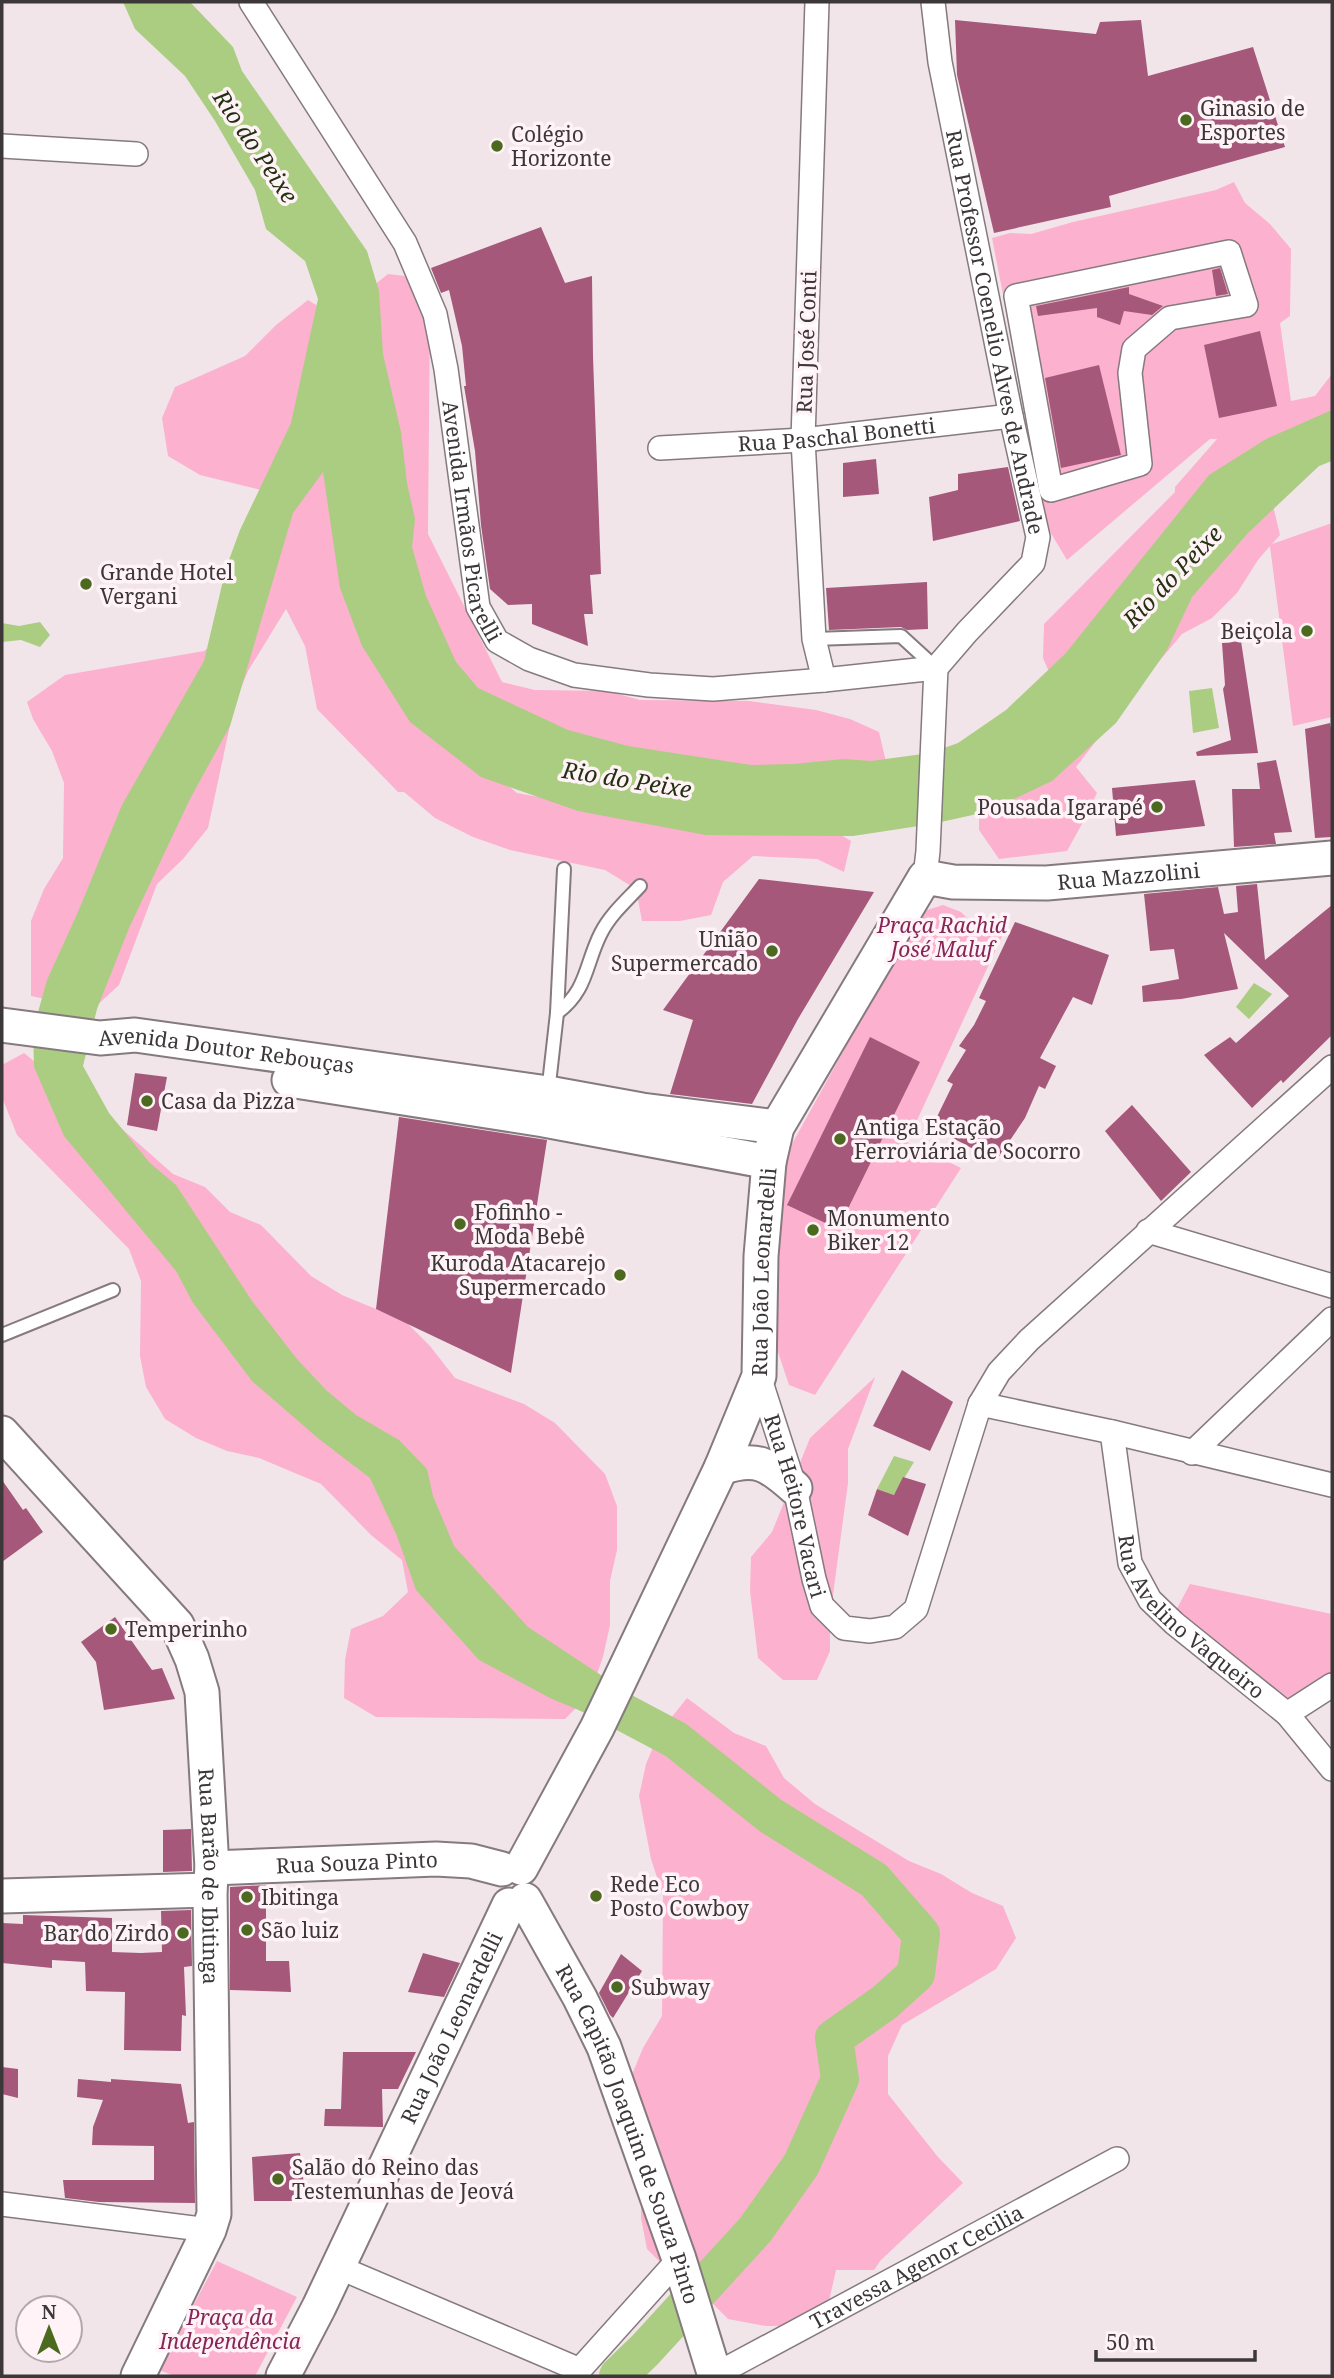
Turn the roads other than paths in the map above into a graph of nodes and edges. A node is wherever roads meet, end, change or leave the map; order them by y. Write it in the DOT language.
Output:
graph roads {
  1 [pos="251,2"];
  2 [pos="817,2"];
  3 [pos="933,2"];
  4 [pos="2,146"];
  5 [pos="136,154"];
  6 [pos="1016,296"];
  7 [pos="988,300"];
  8 [pos="1011,416"];
  9 [pos="803,440"];
  10 [pos="660,449"];
  11 [pos="814,639"];
  12 [pos="936,668"];
  13 [pos="824,680"];
  14 [pos="1329,862"];
  15 [pos="926,864"];
  16 [pos="564,869"];
  17 [pos="640,886"];
  18 [pos="557,1013"];
  19 [pos="2,1025"];
  20 [pos="1332,1067"];
  21 [pos="546,1107"];
  22 [pos="640,1124"];
  23 [pos="777,1127"];
  24 [pos="769,1162"];
  25 [pos="1148,1231"];
  26 [pos="1332,1286"];
  27 [pos="113,1290"];
  28 [pos="1332,1319"];
  29 [pos="2,1335"];
  30 [pos="759,1376"];
  31 [pos="980,1404"];
  32 [pos="1112,1432"];
  33 [pos="2,1433"];
  34 [pos="1192,1453"];
  35 [pos="721,1468"];
  36 [pos="1332,1485"];
  37 [pos="795,1488"];
  38 [pos="1332,1685"];
  39 [pos="1287,1714"];
  40 [pos="1332,1769"];
  41 [pos="527,1857"];
  42 [pos="211,1879"];
  43 [pos="2,1889"];
  44 [pos="517,1902"];
  45 [pos="1117,2158"];
  46 [pos="2,2204"];
  47 [pos="209,2230"];
  48 [pos="338,2267"];
  49 [pos="681,2268"];
  50 [pos="577,2373"];
  51 [pos="138,2376"];
  52 [pos="284,2376"];
  53 [pos="714,2376"];
  1 -- 13 [label="street, Avenida Irmãos Picarelli"];
  2 -- 9 [label="street, Rua José Conti"];
  3 -- 7 [label="street, Rua Professor Coenelio Alves de Andrade"];
  4 -- 5 [label="street"];
  6 -- 6 [label="street"];
  6 -- 7 [label="street"];
  7 -- 8 [label="street, Rua Professor Coenelio Alves de Andrade"];
  8 -- 9 [label="street, Rua Paschal Bonetti"];
  8 -- 12 [label="street, Rua Professor Coenelio Alves de Andrade"];
  9 -- 10 [label="street, Rua Paschal Bonetti"];
  9 -- 11 [label="street, Rua José Conti"];
  11 -- 12 [label="lane"];
  11 -- 13 [label="street, Rua José Conti"];
  12 -- 13 [label="street, Avenida Irmãos Picarelli"];
  12 -- 15 [label="street"];
  14 -- 15 [label="street, Rua Mazzolini"];
  15 -- 23 [label="street, Rua João Leonardelli"];
  16 -- 18 [label="lane"];
  17 -- 18 [label="lane"];
  18 -- 21 [label="lane"];
  19 -- 21 [label="street, Avenida Doutor Rebouças"];
  20 -- 25 [label="street, Rua Heitore Vacari"];
  21 -- 22 [label="street, Avenida Doutor Rebouças"];
  22 -- 23 [label="street, Avenida Doutor Rebouças"];
  22 -- 24 [label="street, Avenida Doutor Rebouças"];
  23 -- 24 [label="street, Rua João Leonardelli"];
  24 -- 30 [label="street, Rua João Leonardelli"];
  25 -- 26 [label="street"];
  25 -- 31 [label="street, Rua Heitore Vacari"];
  27 -- 29 [label="lane"];
  28 -- 34 [label="street"];
  30 -- 35 [label="street, Rua João Leonardelli"];
  30 -- 37 [label="street, Rua Heitore Vacari"];
  31 -- 32 [label="street"];
  31 -- 37 [label="street, Rua Heitore Vacari"];
  32 -- 34 [label="street"];
  32 -- 39 [label="street, Rua Avelino Vaqueiro"];
  33 -- 42 [label="street, Rua Barão de Ibitinga"];
  34 -- 36 [label="street"];
  35 -- 37 [label="street"];
  35 -- 41 [label="street, Rua João Leonardelli"];
  38 -- 39 [label="street"];
  39 -- 40 [label="street, Rua Avelino Vaqueiro"];
  41 -- 42 [label="street, Rua Souza Pinto"];
  41 -- 44 [label="street"];
  42 -- 43 [label="street, Rua Souza Pinto"];
  42 -- 47 [label="street, Rua Barão de Ibitinga"];
  44 -- 48 [label="street, Rua João Leonardelli"];
  44 -- 49 [label="street, Rua Capitão Joaquim de Souza Pinto"];
  45 -- 53 [label="street, Travessa Agenor Cecilia"];
  46 -- 47 [label="street"];
  47 -- 51 [label="street, Rua Barão de Ibitinga"];
  48 -- 50 [label="street"];
  48 -- 52 [label="street, Rua João Leonardelli"];
  49 -- 50 [label="street"];
  49 -- 53 [label="street, Rua Capitão Joaquim de Souza Pinto"];
}
